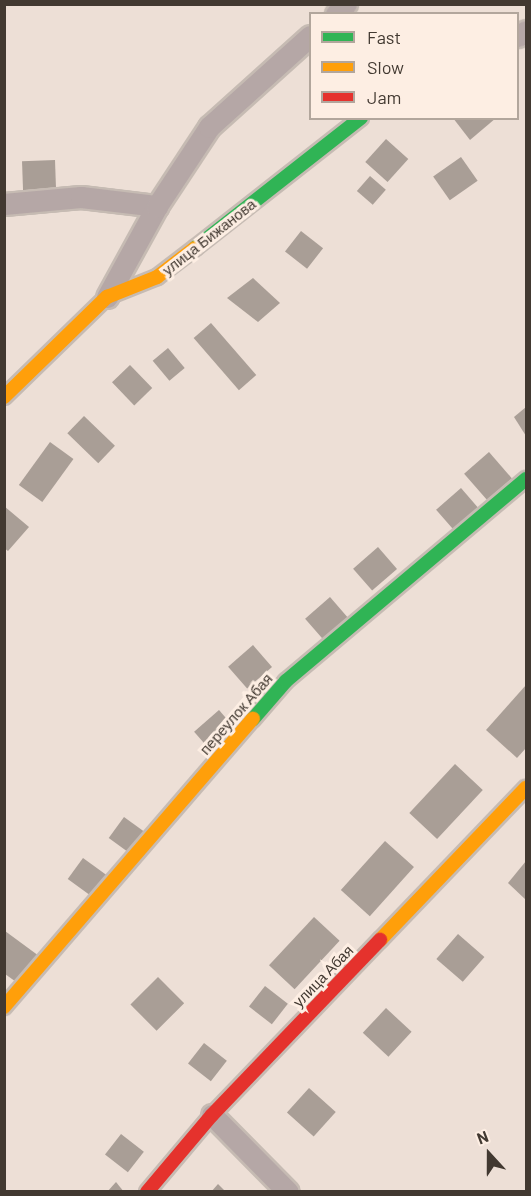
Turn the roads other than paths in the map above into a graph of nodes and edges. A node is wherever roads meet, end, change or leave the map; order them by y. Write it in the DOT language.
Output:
graph roads {
  1 [pos="309,37"];
  2 [pos="358,120"];
  3 [pos="4,204"];
  4 [pos="157,206"];
  5 [pos="107,297"];
  6 [pos="4,398"];
  7 [pos="526,478"];
  8 [pos="526,788"];
  9 [pos="4,1007"];
  10 [pos="212,1114"];
  11 [pos="147,1191"];
  12 [pos="288,1191"];
  1 -- 4 [label="street"];
  2 -- 5 [label="street, улица Бижанова"];
  3 -- 4 [label="street"];
  4 -- 5 [label="street"];
  5 -- 6 [label="street, улица Бижанова"];
  7 -- 9 [label="street, переулок Абая"];
  8 -- 10 [label="street, улица Абая"];
  10 -- 11 [label="street, улица Абая"];
  10 -- 12 [label="street"];
}
